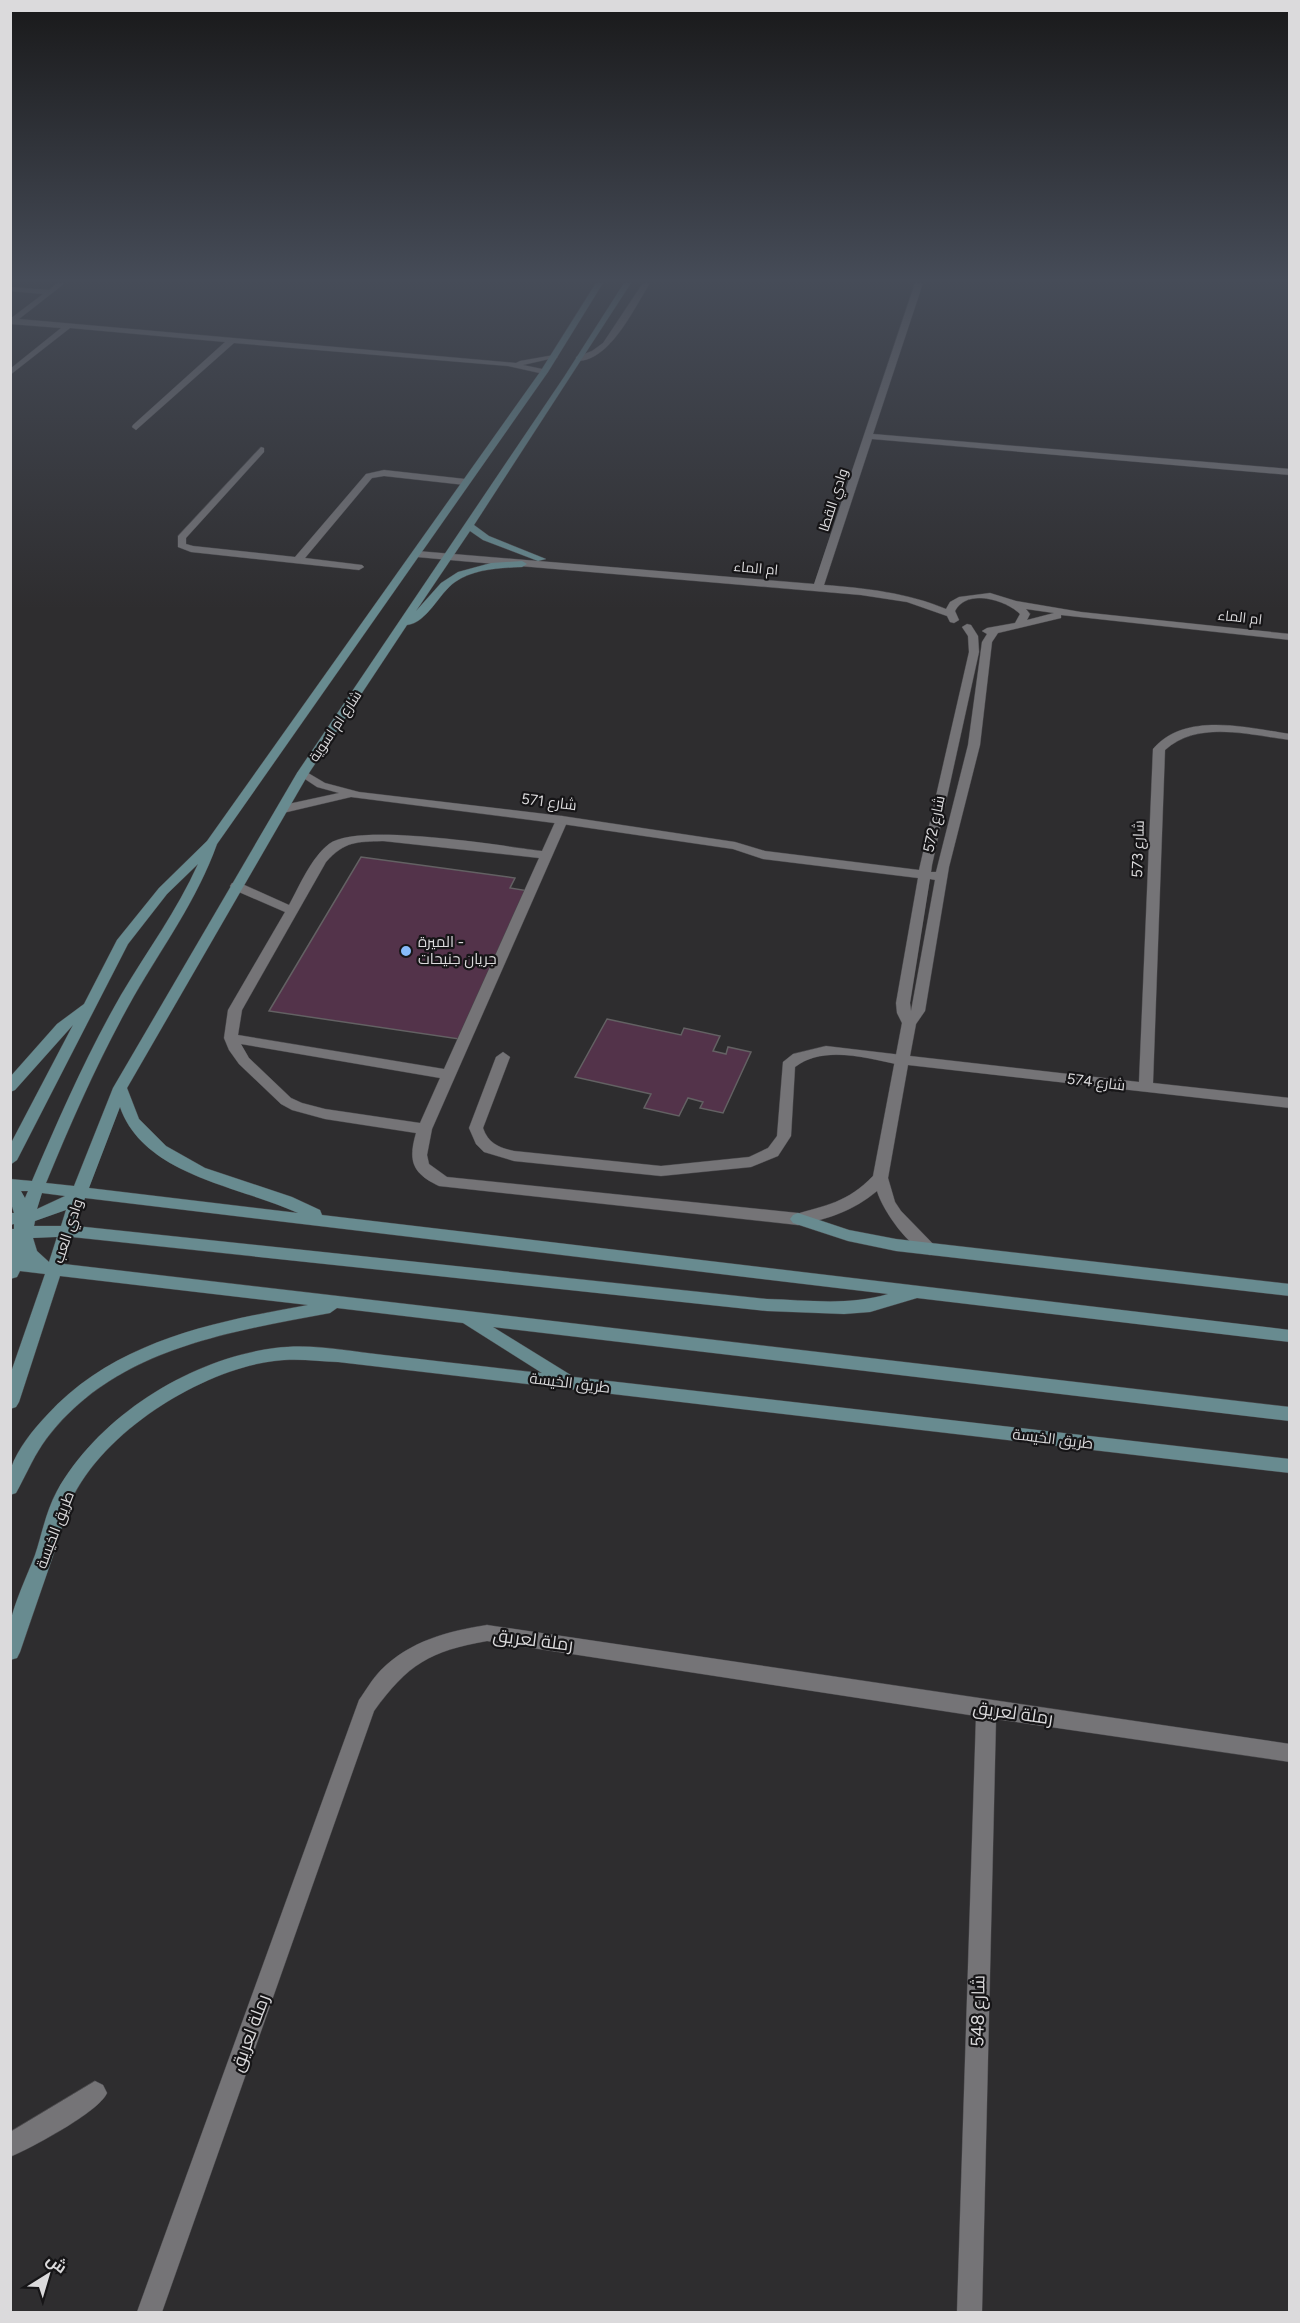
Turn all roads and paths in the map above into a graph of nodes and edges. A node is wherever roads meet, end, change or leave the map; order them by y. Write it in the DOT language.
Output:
graph roads {
  1 [pos="175,391"];
  2 [pos="530,391"];
  3 [pos="558,391"];
  4 [pos="883,391"];
  5 [pos="136,427"];
  6 [pos="868,436"];
  7 [pos="261,450"];
  8 [pos="1290,472"];
  9 [pos="467,479"];
  10 [pos="469,526"];
  11 [pos="419,550"];
  12 [pos="451,553"];
  13 [pos="541,559"];
  14 [pos="297,561"];
  15 [pos="522,564"];
  16 [pos="359,567"];
  17 [pos="604,569"];
  18 [pos="818,588"];
  19 [pos="963,598"];
  20 [pos="906,599"];
  21 [pos="1016,604"];
  22 [pos="950,614"];
  23 [pos="1081,615"];
  24 [pos="1020,624"];
  25 [pos="401,627"];
  26 [pos="967,627"];
  27 [pos="995,632"];
  28 [pos="1290,637"];
  29 [pos="1290,736"];
  30 [pos="303,773"];
  31 [pos="358,795"];
  32 [pos="283,809"];
  33 [pos="562,820"];
  34 [pos="211,844"];
  35 [pos="544,855"];
  36 [pos="925,870"];
  37 [pos="942,872"];
  38 [pos="236,886"];
  39 [pos="293,910"];
  40 [pos="89,1004"];
  41 [pos="909,1023"];
  42 [pos="231,1038"];
  43 [pos="503,1057"];
  44 [pos="902,1060"];
  45 [pos="450,1075"];
  46 [pos="10,1087"];
  47 [pos="120,1088"];
  48 [pos="1146,1088"];
  49 [pos="1290,1103"];
  50 [pos="424,1129"];
  51 [pos="10,1160"];
  52 [pos="880,1178"];
  53 [pos="10,1185"];
  54 [pos="38,1187"];
  55 [pos="80,1191"];
  56 [pos="798,1219"];
  57 [pos="329,1220"];
  58 [pos="19,1226"];
  59 [pos="67,1231"];
  60 [pos="930,1248"];
  61 [pos="12,1268"];
  62 [pos="55,1271"];
  63 [pos="1290,1290"];
  64 [pos="920,1291"];
  65 [pos="345,1304"];
  66 [pos="465,1318"];
  67 [pos="1290,1336"];
  68 [pos="572,1383"];
  69 [pos="10,1402"];
  70 [pos="1290,1414"];
  71 [pos="1290,1466"];
  72 [pos="10,1488"];
  73 [pos="10,1652"];
  74 [pos="986,1709"];
  75 [pos="1290,1753"];
  76 [pos="95,2093"];
  77 [pos="10,2145"];
  78 [pos="149,2313"];
  79 [pos="970,2313"];
  1 -- 5 [label="street"];
  2 -- 9 [label="street"];
  3 -- 10 [label="street, شارع ام اسوية"];
  4 -- 6 [label="street, وادي القطا"];
  6 -- 8 [label="street"];
  6 -- 18 [label="street, وادي القطا"];
  7 -- 14 [label="street"];
  9 -- 11 [label="street"];
  9 -- 14 [label="street"];
  10 -- 12 [label="street, شارع ام اسوية"];
  10 -- 13 [label="street"];
  11 -- 12 [label="street, ام الماء"];
  11 -- 34 [label="street"];
  12 -- 13 [label="street, ام الماء"];
  12 -- 15 [label="street, ام الماء"];
  12 -- 25 [label="street, شارع ام اسوية"];
  13 -- 17 [label="street, ام الماء"];
  14 -- 16 [label="street"];
  15 -- 17 [label="street, ام الماء"];
  15 -- 25 [label="street"];
  17 -- 18 [label="street, ام الماء"];
  18 -- 20 [label="street, ام الماء"];
  19 -- 20 [label="street, ام الماء"];
  19 -- 21 [label="street, ام الماء"];
  19 -- 22 [label="street"];
  20 -- 22 [label="street, ام الماء"];
  21 -- 23 [label="street, ام الماء"];
  21 -- 24 [label="street"];
  22 -- 26 [label="street, ام الماء"];
  23 -- 24 [label="street, ام الماء"];
  23 -- 28 [label="street, ام الماء"];
  24 -- 27 [label="street, ام الماء"];
  25 -- 30 [label="street, شارع ام اسوية"];
  26 -- 27 [label="street"];
  26 -- 36 [label="street, شارع 572"];
  27 -- 37 [label="street, شارع 572"];
  29 -- 48 [label="street, شارع 573"];
  30 -- 31 [label="street, شارع 571"];
  30 -- 32 [label="street, شارع ام اسوية"];
  31 -- 32 [label="street, شارع 571"];
  31 -- 33 [label="street, شارع 571"];
  32 -- 38 [label="street, شارع ام اسوية"];
  33 -- 35 [label="street"];
  33 -- 36 [label="street, شارع 571"];
  34 -- 40 [label="street"];
  34 -- 54 [label="street"];
  35 -- 39 [label="street"];
  35 -- 45 [label="street"];
  36 -- 37 [label="street, شارع 571"];
  36 -- 41 [label="street, شارع 572"];
  37 -- 41 [label="street, شارع 572"];
  38 -- 39 [label="street"];
  38 -- 47 [label="street, شارع ام اسوية"];
  39 -- 42 [label="street"];
  40 -- 46 [label="street"];
  40 -- 51 [label="street"];
  41 -- 44 [label="street, شارع 572"];
  42 -- 45 [label="street"];
  42 -- 50 [label="street"];
  43 -- 44 [label="street, شارع 574"];
  44 -- 48 [label="street, شارع 574"];
  44 -- 52 [label="street, شارع 572"];
  45 -- 50 [label="street"];
  47 -- 55 [label="street, شارع ام اسوية"];
  47 -- 57 [label="street"];
  48 -- 49 [label="street, شارع 574"];
  50 -- 56 [label="street"];
  52 -- 56 [label="street"];
  52 -- 60 [label="street"];
  53 -- 54 [label="street"];
  53 -- 58 [label="street"];
  54 -- 55 [label="street"];
  54 -- 58 [label="street"];
  55 -- 57 [label="street"];
  55 -- 58 [label="street"];
  55 -- 59 [label="street, وادي العب"];
  56 -- 60 [label="street"];
  57 -- 64 [label="street"];
  58 -- 59 [label="street"];
  58 -- 61 [label="street"];
  58 -- 62 [label="street"];
  59 -- 62 [label="street, وادي العب"];
  59 -- 64 [label="street"];
  60 -- 63 [label="street"];
  61 -- 62 [label="street"];
  62 -- 65 [label="street"];
  62 -- 69 [label="street, وادي العب"];
  64 -- 67 [label="street"];
  65 -- 66 [label="street"];
  65 -- 72 [label="street"];
  66 -- 68 [label="street"];
  66 -- 70 [label="street"];
  68 -- 71 [label="street, طريق الخيسة"];
  68 -- 73 [label="street, طريق الخيسة"];
  74 -- 75 [label="street, رملة لعريق"];
  74 -- 78 [label="street, رملة لعريق"];
  74 -- 79 [label="street, شارع 548"];
  76 -- 77 [label="street"];
}
